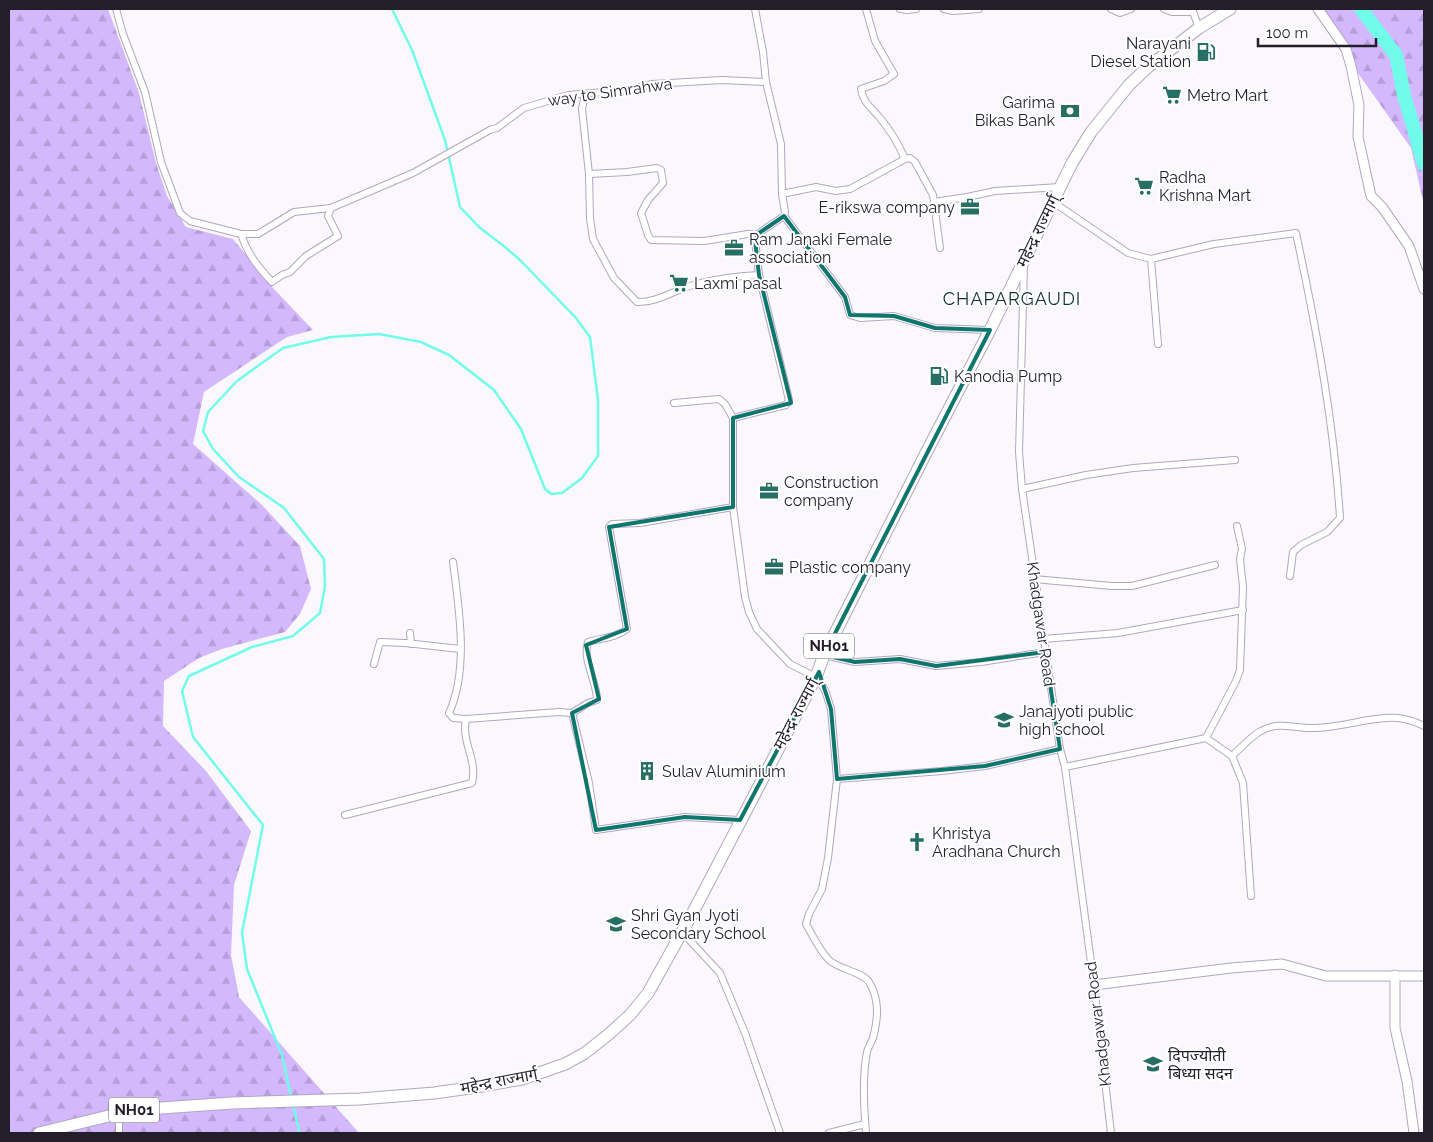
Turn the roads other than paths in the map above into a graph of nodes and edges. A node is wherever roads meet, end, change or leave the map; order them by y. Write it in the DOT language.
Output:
graph roads {
  1 [pos="116,9"];
  2 [pos="755,9"];
  3 [pos="866,9"];
  4 [pos="900,9"];
  5 [pos="916,9"];
  6 [pos="944,9"];
  7 [pos="968,9"];
  8 [pos="979,9"];
  9 [pos="1110,9"];
  10 [pos="1131,9"];
  11 [pos="1164,9"];
  12 [pos="1230,9"];
  13 [pos="1318,9"];
  14 [pos="1192,10"];
  15 [pos="1199,28"];
  16 [pos="766,82"];
  17 [pos="585,94"];
  18 [pos="905,160"];
  19 [pos="589,174"];
  20 [pos="1060,187"];
  21 [pos="782,194"];
  22 [pos="934,202"];
  23 [pos="1053,202"];
  24 [pos="331,208"];
  25 [pos="784,216"];
  26 [pos="241,234"];
  27 [pos="757,236"];
  28 [pos="940,248"];
  29 [pos="1150,259"];
  30 [pos="1024,260"];
  31 [pos="759,275"];
  32 [pos="1424,289"];
  33 [pos="990,330"];
  34 [pos="1158,344"];
  35 [pos="674,403"];
  36 [pos="733,418"];
  37 [pos="1235,460"];
  38 [pos="1022,489"];
  39 [pos="733,507"];
  40 [pos="1237,526"];
  41 [pos="453,562"];
  42 [pos="1215,565"];
  43 [pos="1290,576"];
  44 [pos="1034,579"];
  45 [pos="1243,610"];
  46 [pos="410,633"];
  47 [pos="1043,639"];
  48 [pos="411,644"];
  49 [pos="460,649"];
  50 [pos="1045,652"];
  51 [pos="824,656"];
  52 [pos="374,664"];
  53 [pos="816,677"];
  54 [pos="572,713"];
  55 [pos="466,719"];
  56 [pos="1424,726"];
  57 [pos="1206,738"];
  58 [pos="1060,749"];
  59 [pos="1232,756"];
  60 [pos="1065,767"];
  61 [pos="837,779"];
  62 [pos="345,815"];
  63 [pos="740,820"];
  64 [pos="1251,896"];
  65 [pos="682,932"];
  66 [pos="1395,975"];
  67 [pos="1424,976"];
  68 [pos="1094,985"];
  69 [pos="119,1114"];
  70 [pos="865,1124"];
  71 [pos="39,1133"];
  72 [pos="119,1133"];
  73 [pos="780,1133"];
  74 [pos="829,1133"];
  75 [pos="866,1133"];
  76 [pos="1111,1133"];
  77 [pos="1414,1133"];
  1 -- 26 [label="street"];
  2 -- 16 [label="street"];
  3 -- 18 [label="street"];
  4 -- 5 [label="street"];
  6 -- 7 [label="street"];
  7 -- 8 [label="street"];
  9 -- 10 [label="street"];
  11 -- 14 [label="street"];
  12 -- 15 [label="highway, महेन्द्र राज्मार्ग् / NH01"];
  13 -- 32 [label="street"];
  14 -- 15 [label="street"];
  15 -- 20 [label="highway, महेन्द्र राज्मार्ग् / NH01"];
  16 -- 17 [label="street, way to Simrahwa"];
  16 -- 21 [label="street"];
  17 -- 19 [label="street"];
  17 -- 24 [label="street, way to Simrahwa"];
  18 -- 21 [label="street"];
  18 -- 22 [label="street"];
  19 -- 27 [label="street"];
  19 -- 31 [label="street"];
  20 -- 22 [label="street"];
  20 -- 23 [label="highway, महेन्द्र राज्मार्ग् / NH01"];
  21 -- 25 [label="street"];
  22 -- 28 [label="street"];
  23 -- 29 [label="street"];
  23 -- 30 [label="highway, महेन्द्र राज्मार्ग् / NH01"];
  24 -- 26 [label="street, way to Simrahwa"];
  24 -- 26 [label="street"];
  25 -- 27 [label="street"];
  25 -- 33 [label="street"];
  27 -- 31 [label="street"];
  29 -- 34 [label="street"];
  29 -- 43 [label="street"];
  30 -- 33 [label="highway, महेन्द्र राज्मार्ग् / NH01"];
  30 -- 38 [label="street, Khadgawar Road"];
  31 -- 36 [label="street"];
  33 -- 51 [label="highway, महेन्द्र राज्मार्ग् / NH01"];
  35 -- 36 [label="street"];
  36 -- 39 [label="street"];
  37 -- 38 [label="street"];
  38 -- 44 [label="street, Khadgawar Road"];
  39 -- 53 [label="street"];
  39 -- 54 [label="street"];
  40 -- 45 [label="street"];
  41 -- 49 [label="street"];
  42 -- 44 [label="street"];
  44 -- 47 [label="street, Khadgawar Road"];
  45 -- 47 [label="street"];
  45 -- 57 [label="street"];
  46 -- 48 [label="street"];
  47 -- 50 [label="street, Khadgawar Road"];
  48 -- 49 [label="street"];
  48 -- 52 [label="street"];
  49 -- 55 [label="street"];
  50 -- 51 [label="street"];
  50 -- 58 [label="street, Khadgawar Road"];
  51 -- 53 [label="highway, महेन्द्र राज्मार्ग् / NH01"];
  53 -- 61 [label="street"];
  53 -- 63 [label="highway, महेन्द्र राज्मार्ग् / NH01"];
  54 -- 55 [label="street"];
  54 -- 63 [label="street"];
  55 -- 62 [label="street"];
  56 -- 59 [label="street"];
  57 -- 59 [label="street"];
  57 -- 60 [label="street"];
  58 -- 60 [label="street, Khadgawar Road"];
  58 -- 61 [label="street"];
  59 -- 64 [label="street"];
  60 -- 68 [label="street, Khadgawar Road"];
  61 -- 70 [label="street"];
  63 -- 65 [label="highway, महेन्द्र राज्मार्ग् / NH01"];
  65 -- 69 [label="highway, महेन्द्र राज्मार्ग् / NH01"];
  65 -- 73 [label="street"];
  66 -- 67 [label="street"];
  66 -- 68 [label="street"];
  66 -- 77 [label="street"];
  68 -- 76 [label="street, Khadgawar Road"];
  69 -- 71 [label="highway, महेन्द्र राज्मार्ग् / NH01"];
  69 -- 72 [label="street"];
  70 -- 74 [label="street"];
  70 -- 75 [label="street"];
}
